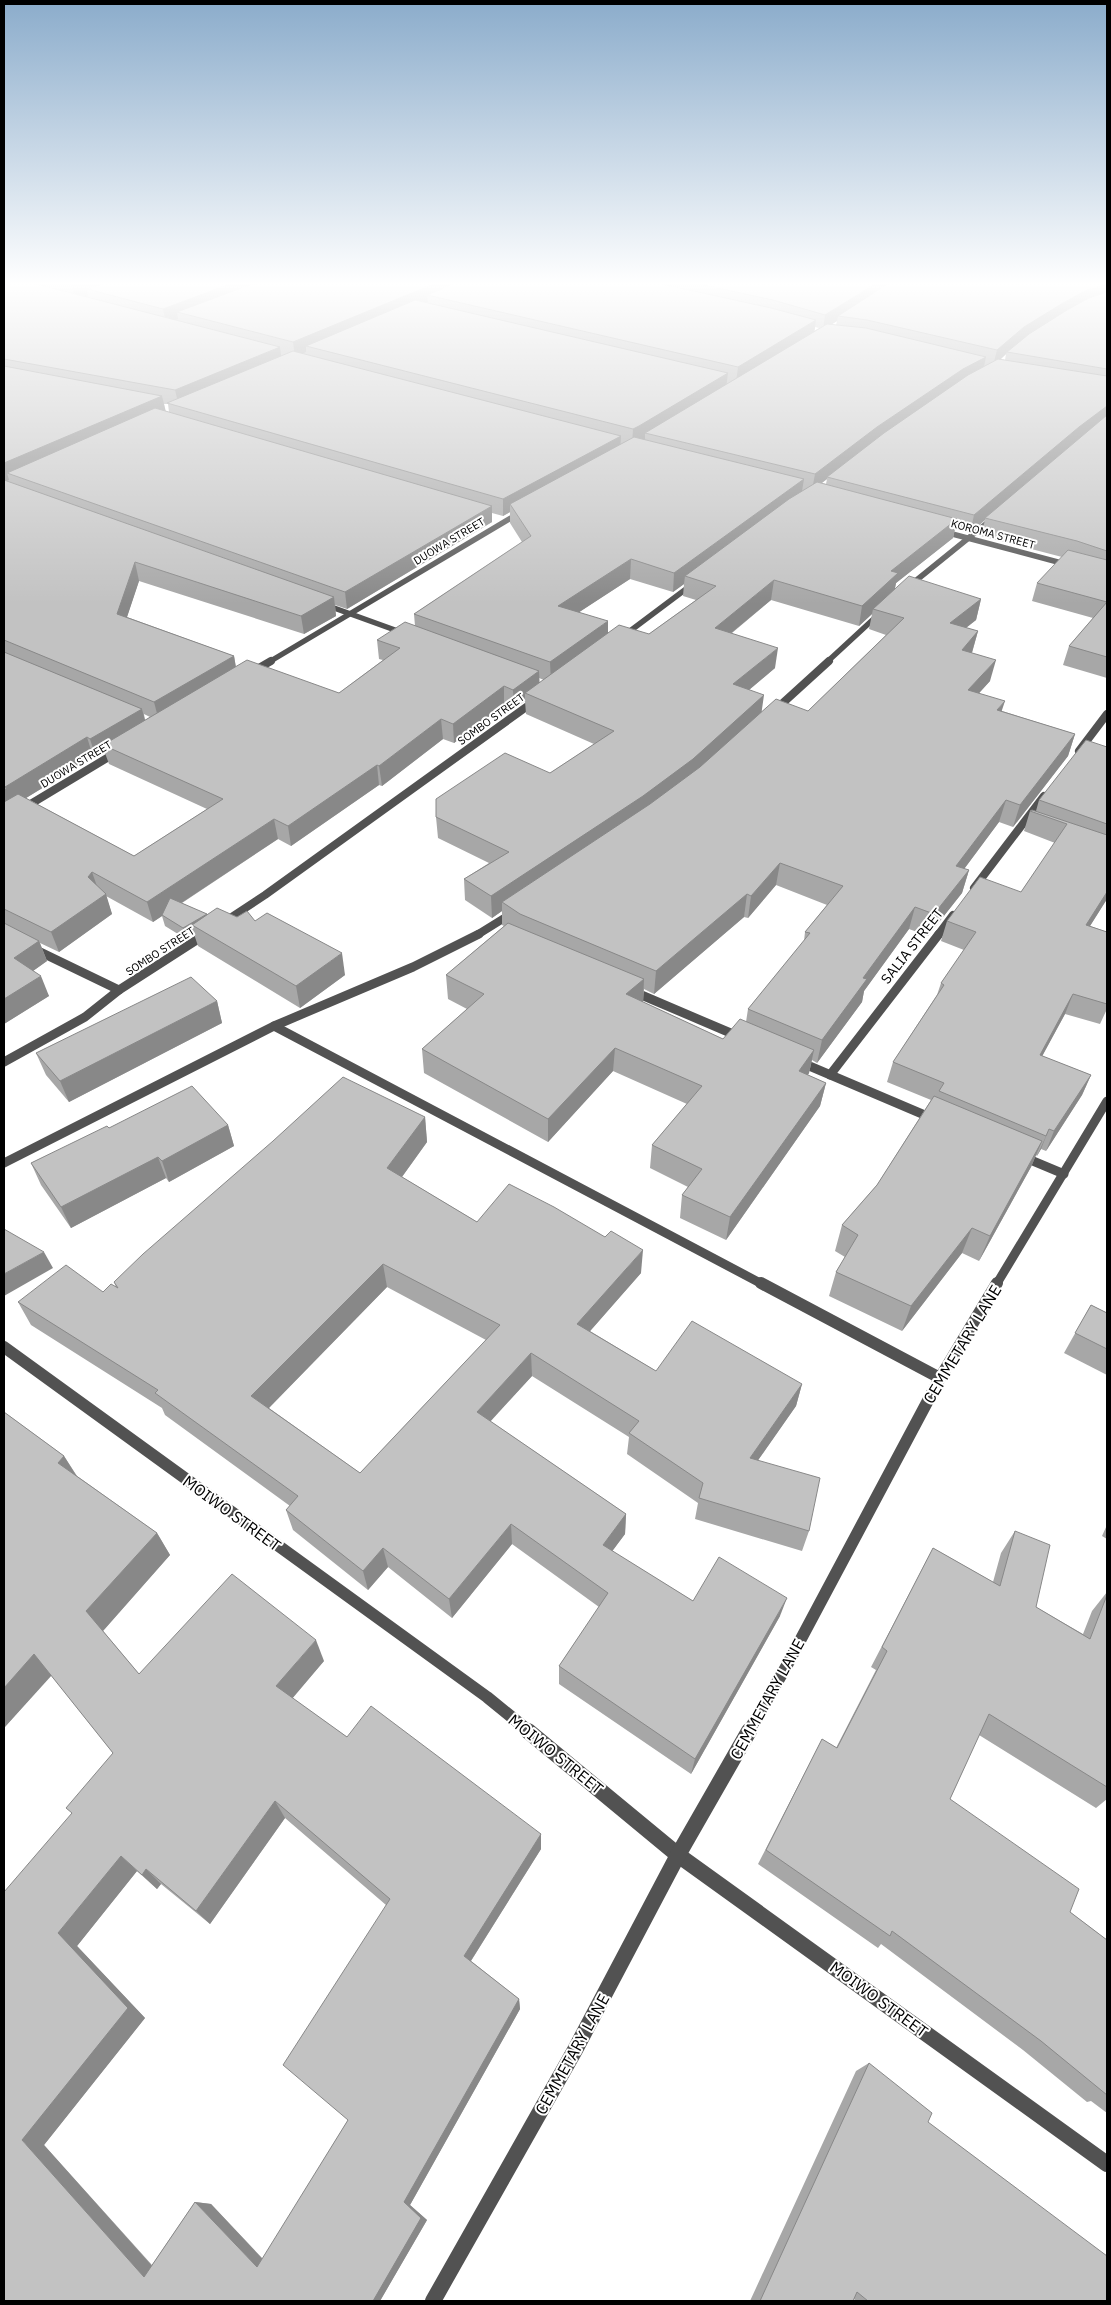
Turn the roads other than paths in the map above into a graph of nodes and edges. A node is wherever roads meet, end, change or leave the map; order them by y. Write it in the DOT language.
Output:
graph roads {
  1 [pos="530,507"];
  2 [pos="999,514"];
  3 [pos="494,519"];
  4 [pos="504,522"];
  5 [pos="932,528"];
  6 [pos="970,539"];
  7 [pos="1080,568"];
  8 [pos="700,578"];
  9 [pos="903,592"];
  10 [pos="314,600"];
  11 [pos="889,605"];
  12 [pos="351,614"];
  13 [pos="415,638"];
  14 [pos="615,642"];
  15 [pos="248,674"];
  16 [pos="545,694"];
  17 [pos="1107,714"];
  18 [pos="766,719"];
  19 [pos="128,746"];
  20 [pos="1071,762"];
  21 [pos="1053,786"];
  22 [pos="4,820"];
  23 [pos="1024,823"];
  24 [pos="1033,827"];
  25 [pos="966,899"];
  26 [pos="960,906"];
  27 [pos="519,908"];
  28 [pos="21,942"];
  29 [pos="625,988"];
  30 [pos="119,990"];
  31 [pos="274,1026"];
  32 [pos="748,1040"];
  33 [pos="794,1060"];
  34 [pos="4,1062"];
  35 [pos="830,1075"];
  36 [pos="1107,1101"];
  37 [pos="947,1124"];
  38 [pos="1010,1151"];
  39 [pos="4,1163"];
  40 [pos="1064,1174"];
  41 [pos="4,1347"];
  42 [pos="940,1378"];
  43 [pos="678,1855"];
  44 [pos="1107,2164"];
  45 [pos="433,2301"];
  1 -- 4 [label="street, DUOWA STREET"];
  2 -- 6 [label="street"];
  3 -- 4 [label="street"];
  4 -- 12 [label="street, DUOWA STREET"];
  5 -- 6 [label="street, KOROMA STREET"];
  6 -- 7 [label="street, KOROMA STREET"];
  6 -- 9 [label="street"];
  8 -- 14 [label="street"];
  10 -- 12 [label="street"];
  11 -- 18 [label="street"];
  12 -- 13 [label="street"];
  12 -- 15 [label="street, DUOWA STREET"];
  16 -- 30 [label="street, SOMBO STREET"];
  17 -- 20 [label="street"];
  19 -- 22 [label="street, DUOWA STREET"];
  21 -- 23 [label="street"];
  23 -- 24 [label="street"];
  23 -- 25 [label="street"];
  26 -- 35 [label="street, SALIA STREET"];
  27 -- 31 [label="street"];
  28 -- 30 [label="street"];
  29 -- 32 [label="street"];
  30 -- 34 [label="street, SOMBO STREET"];
  31 -- 39 [label="street"];
  31 -- 42 [label="street"];
  33 -- 35 [label="street"];
  35 -- 37 [label="street"];
  36 -- 40 [label="street, CEMMETARY LANE"];
  38 -- 40 [label="street"];
  40 -- 42 [label="street, CEMMETARY LANE"];
  41 -- 43 [label="street, MOIWO STREET"];
  42 -- 43 [label="street, CEMMETARY LANE"];
  43 -- 44 [label="street, MOIWO STREET"];
  43 -- 45 [label="street, CEMMETARY LANE"];
}
